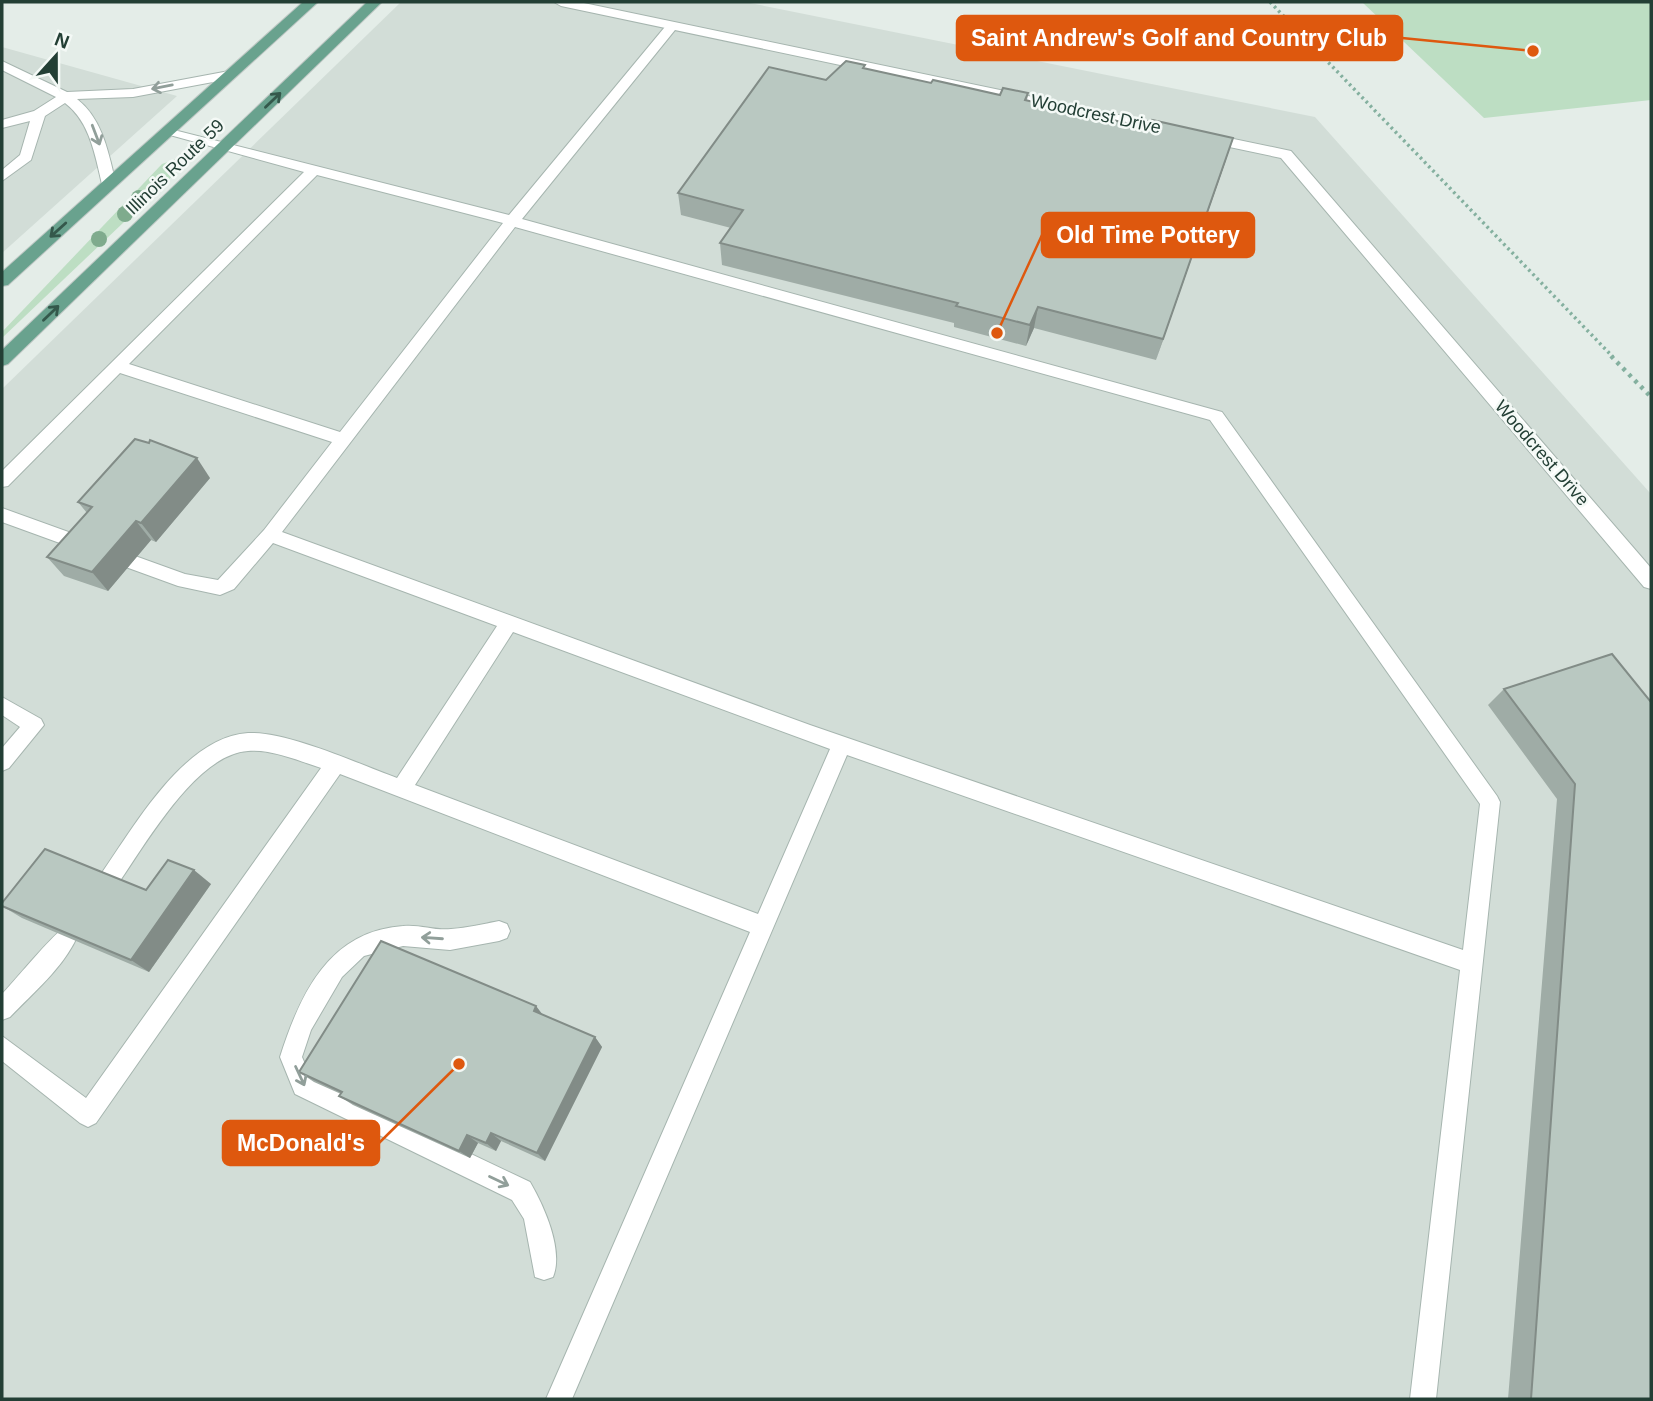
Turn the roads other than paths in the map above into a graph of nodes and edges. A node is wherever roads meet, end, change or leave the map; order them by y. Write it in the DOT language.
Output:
graph roads {
  1 [pos="311,2"];
  2 [pos="375,2"];
  3 [pos="561,2"];
  4 [pos="673,25"];
  5 [pos="2,65"];
  6 [pos="229,75"];
  7 [pos="66,96"];
  8 [pos="39,114"];
  9 [pos="2,124"];
  10 [pos="166,132"];
  11 [pos="224,147"];
  12 [pos="313,170"];
  13 [pos="2,177"];
  14 [pos="109,184"];
  15 [pos="512,221"];
  16 [pos="2,281"];
  17 [pos="2,360"];
  18 [pos="117,366"];
  19 [pos="343,439"];
  20 [pos="2,481"];
  21 [pos="2,515"];
  22 [pos="270,535"];
  23 [pos="1651,581"];
  24 [pos="509,623"];
  25 [pos="2,705"];
  26 [pos="842,745"];
  27 [pos="2,761"];
  28 [pos="337,764"];
  29 [pos="401,789"];
  30 [pos="108,881"];
  31 [pos="764,927"];
  32 [pos="499,931"];
  33 [pos="66,937"];
  34 [pos="1472,964"];
  35 [pos="2,1009"];
  36 [pos="2,1047"];
  37 [pos="544,1268"];
  38 [pos="559,1399"];
  39 [pos="1423,1399"];
  1 -- 6 [label="main road, Illinois Route 59"];
  11 -- 2 [label="main road, Illinois Route 59, one-way"];
  3 -- 4 [label="street, Woodcrest Drive"];
  4 -- 15 [label="lane"];
  4 -- 23 [label="street, Woodcrest Drive"];
  5 -- 7 [label="lane"];
  6 -- 7 [label="lane, one-way"];
  6 -- 10 [label="main road, Illinois Route 59"];
  7 -- 8 [label="lane"];
  7 -- 14 [label="lane, one-way"];
  8 -- 9 [label="lane"];
  8 -- 13 [label="lane"];
  10 -- 11 [label="lane"];
  10 -- 14 [label="main road, Illinois Route 59"];
  11 -- 12 [label="lane"];
  17 -- 11 [label="main road, Illinois Route 59, one-way"];
  12 -- 15 [label="lane"];
  12 -- 18 [label="lane"];
  14 -- 16 [label="main road, Illinois Route 59, one-way"];
  15 -- 19 [label="lane"];
  15 -- 34 [label="lane"];
  18 -- 19 [label="lane"];
  18 -- 20 [label="lane"];
  19 -- 22 [label="lane"];
  21 -- 22 [label="lane"];
  22 -- 24 [label="lane"];
  24 -- 26 [label="lane"];
  24 -- 29 [label="lane"];
  25 -- 27 [label="lane"];
  26 -- 31 [label="lane"];
  26 -- 34 [label="lane"];
  28 -- 29 [label="lane"];
  28 -- 30 [label="lane"];
  28 -- 36 [label="lane"];
  29 -- 31 [label="lane"];
  31 -- 38 [label="lane"];
  32 -- 37 [label="lane, one-way"];
  33 -- 35 [label="lane"];
  34 -- 39 [label="lane"];
}
